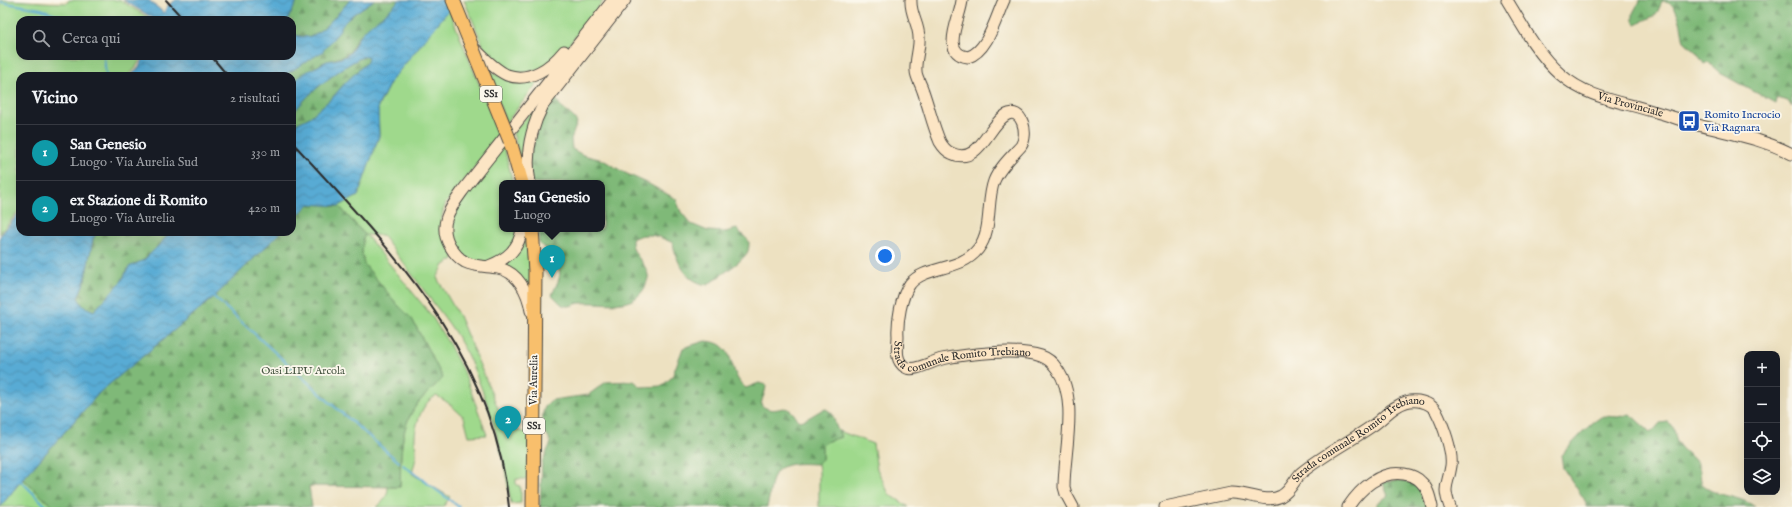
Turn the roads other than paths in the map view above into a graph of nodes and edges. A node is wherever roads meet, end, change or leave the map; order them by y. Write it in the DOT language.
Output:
graph roads {
  1 [pos="453,0"];
  2 [pos="605,0"];
  3 [pos="613,0"];
  4 [pos="625,0"];
  5 [pos="912,0"];
  6 [pos="962,0"];
  7 [pos="1004,0"];
  8 [pos="1507,0"];
  9 [pos="589,26"];
  10 [pos="472,47"];
  11 [pos="1792,154"];
  12 [pos="519,170"];
  13 [pos="518,180"];
  14 [pos="521,180"];
  15 [pos="530,180"];
  16 [pos="521,232"];
  17 [pos="532,232"];
  18 [pos="538,232"];
  19 [pos="488,267"];
  20 [pos="535,271"];
  21 [pos="535,345"];
  22 [pos="533,507"];
  23 [pos="1073,507"];
  24 [pos="1165,507"];
  25 [pos="1348,507"];
  26 [pos="1432,507"];
  27 [pos="1450,507"];
  1 -- 10 [label="main road, SS1"];
  2 -- 9 [label="street"];
  3 -- 9 [label="street"];
  4 -- 15 [label="street"];
  5 -- 23 [label="street, Strada comunale Romito Trebiano"];
  6 -- 7 [label="street"];
  8 -- 11 [label="street, Via Provinciale"];
  9 -- 10 [label="street"];
  9 -- 19 [label="street"];
  10 -- 12 [label="main road, SS1, bridge"];
  12 -- 13 [label="street"];
  12 -- 14 [label="main road, SS1"];
  16 -- 19 [label="street"];
  17 -- 20 [label="main road, SS1"];
  18 -- 20 [label="street"];
  19 -- 21 [label="street"];
  20 -- 21 [label="main road, SS1"];
  21 -- 22 [label="main road, Via Aurelia / SS1"];
  24 -- 27 [label="street, Strada comunale Romito Trebiano"];
  25 -- 26 [label="street"];
}
